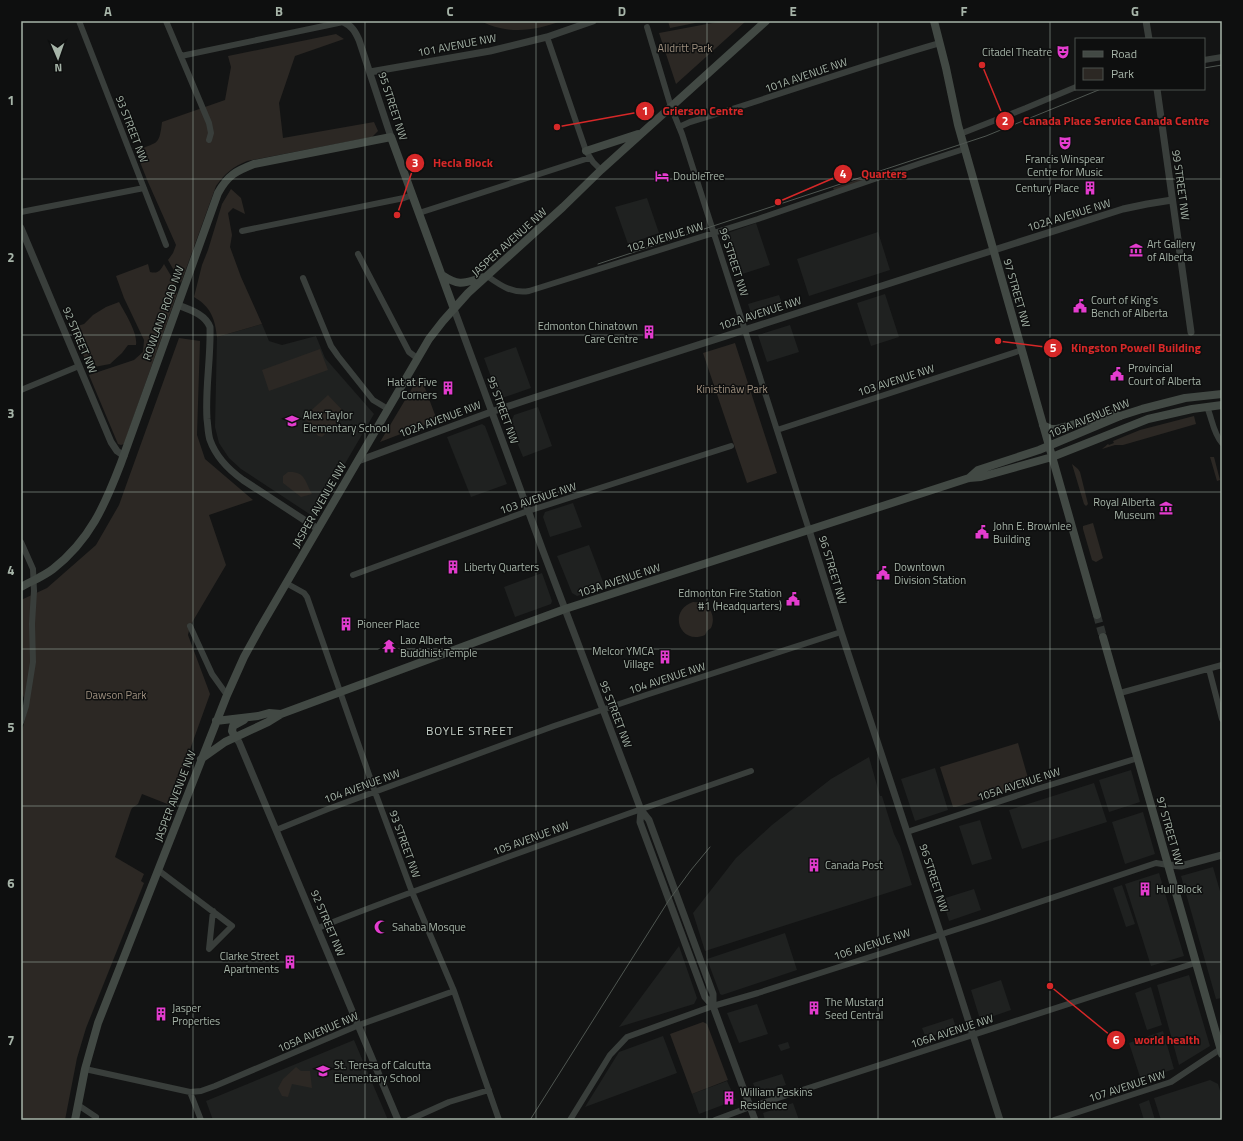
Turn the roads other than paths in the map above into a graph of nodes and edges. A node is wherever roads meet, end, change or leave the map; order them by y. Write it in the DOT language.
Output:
graph roads {
  1 [pos="79,21"];
  2 [pos="166,21"];
  3 [pos="343,21"];
  4 [pos="593,21"];
  5 [pos="766,21"];
  6 [pos="934,21"];
  7 [pos="1146,21"];
  8 [pos="647,27"];
  9 [pos="547,37"];
  10 [pos="1149,38"];
  11 [pos="940,43"];
  12 [pos="181,56"];
  13 [pos="1222,57"];
  14 [pos="1205,60"];
  15 [pos="370,72"];
  16 [pos="1075,87"];
  17 [pos="1157,90"];
  18 [pos="671,107"];
  19 [pos="679,127"];
  20 [pos="644,132"];
  21 [pos="960,134"];
  22 [pos="391,137"];
  23 [pos="209,140"];
  24 [pos="964,149"];
  25 [pos="588,154"];
  26 [pos="601,170"];
  27 [pos="144,188"];
  28 [pos="412,195"];
  29 [pos="1172,200"];
  30 [pos="21,212"];
  31 [pos="419,213"];
  32 [pos="21,228"];
  33 [pos="242,231"];
  34 [pos="713,233"];
  35 [pos="166,245"];
  36 [pos="993,250"];
  37 [pos="358,254"];
  38 [pos="442,275"];
  39 [pos="487,276"];
  40 [pos="304,278"];
  41 [pos="178,305"];
  42 [pos="454,309"];
  43 [pos="744,330"];
  44 [pos="1191,332"];
  45 [pos="1022,350"];
  46 [pos="417,358"];
  47 [pos="79,366"];
  48 [pos="21,390"];
  49 [pos="1222,394"];
  50 [pos="1203,396"];
  51 [pos="1222,405"];
  52 [pos="1207,407"];
  53 [pos="388,409"];
  54 [pos="491,412"];
  55 [pos="1120,416"];
  56 [pos="1043,425"];
  57 [pos="777,430"];
  58 [pos="1222,443"];
  59 [pos="730,446"];
  60 [pos="1049,447"];
  61 [pos="124,456"];
  62 [pos="1052,457"];
  63 [pos="358,461"];
  64 [pos="969,478"];
  65 [pos="528,511"];
  66 [pos="318,529"];
  67 [pos="809,530"];
  68 [pos="21,542"];
  69 [pos="353,575"];
  70 [pos="34,580"];
  71 [pos="286,583"];
  72 [pos="21,587"];
  73 [pos="565,609"];
  74 [pos="1097,615"];
  75 [pos="190,626"];
  76 [pos="841,632"];
  77 [pos="1103,637"];
  78 [pos="1222,665"];
  79 [pos="1209,669"];
  80 [pos="341,692"];
  81 [pos="1120,693"];
  82 [pos="227,695"];
  83 [pos="602,710"];
  84 [pos="281,714"];
  85 [pos="249,717"];
  86 [pos="1222,719"];
  87 [pos="216,721"];
  88 [pos="21,722"];
  89 [pos="235,737"];
  90 [pos="1138,758"];
  91 [pos="201,759"];
  92 [pos="751,771"];
  93 [pos="375,792"];
  94 [pos="640,810"];
  95 [pos="276,830"];
  96 [pos="907,832"];
  97 [pos="1222,855"];
  98 [pos="1168,865"];
  99 [pos="158,870"];
  100 [pos="412,892"];
  101 [pos="213,911"];
  102 [pos="318,928"];
  103 [pos="940,934"];
  104 [pos="1195,963"];
  105 [pos="454,991"];
  106 [pos="713,1006"];
  107 [pos="359,1025"];
  108 [pos="972,1035"];
  109 [pos="1222,1051"];
  110 [pos="85,1069"];
  111 [pos="489,1090"];
  112 [pos="190,1092"];
  113 [pos="78,1105"];
  114 [pos="750,1107"];
  115 [pos="96,1117"];
  116 [pos="75,1120"];
  117 [pos="202,1120"];
  118 [pos="398,1120"];
  119 [pos="409,1120"];
  120 [pos="499,1120"];
  121 [pos="570,1120"];
  122 [pos="715,1120"];
  123 [pos="755,1120"];
  124 [pos="1000,1120"];
  125 [pos="1054,1120"];
  1 -- 27 [label="street, 93 STREET NW"];
  2 -- 12 [label="street"];
  3 -- 12 [label="street"];
  3 -- 15 [label="street, 95 STREET NW"];
  4 -- 9 [label="street, 101 AVENUE NW"];
  5 -- 18 [label="main road, JASPER AVENUE NW"];
  6 -- 11 [label="main road, 97 STREET NW"];
  7 -- 10 [label="street"];
  8 -- 18 [label="street, 96 STREET NW"];
  9 -- 15 [label="street, 101 AVENUE NW"];
  9 -- 25 [label="street"];
  11 -- 19 [label="street, 101A AVENUE NW"];
  11 -- 21 [label="main road, 97 STREET NW"];
  12 -- 23 [label="street"];
  13 -- 14 [label="street"];
  15 -- 22 [label="street, 95 STREET NW"];
  16 -- 21 [label="street"];
  17 -- 29 [label="street, 99 STREET NW"];
  18 -- 19 [label="street, 96 STREET NW"];
  18 -- 20 [label="main road, JASPER AVENUE NW"];
  19 -- 34 [label="street, 96 STREET NW"];
  20 -- 25 [label="main road"];
  20 -- 26 [label="main road, JASPER AVENUE NW"];
  21 -- 24 [label="main road, 97 STREET NW"];
  22 -- 28 [label="main road, 95 STREET NW"];
  22 -- 41 [label="main road, ROWLAND ROAD NW"];
  24 -- 34 [label="street, 102 AVENUE NW"];
  24 -- 36 [label="main road, 97 STREET NW"];
  25 -- 26 [label="street"];
  25 -- 31 [label="street"];
  26 -- 39 [label="main road, JASPER AVENUE NW"];
  27 -- 30 [label="street"];
  27 -- 35 [label="street, 93 STREET NW"];
  28 -- 31 [label="main road, 95 STREET NW"];
  28 -- 33 [label="street"];
  29 -- 36 [label="street, 102A AVENUE NW"];
  29 -- 44 [label="street, 99 STREET NW"];
  31 -- 38 [label="main road, 95 STREET NW"];
  32 -- 47 [label="street, 92 STREET NW"];
  34 -- 39 [label="street, 102 AVENUE NW"];
  34 -- 43 [label="street, 96 STREET NW"];
  36 -- 43 [label="street, 102A AVENUE NW"];
  36 -- 45 [label="main road, 97 STREET NW"];
  37 -- 46 [label="street"];
  38 -- 39 [label="main road"];
  38 -- 42 [label="main road, 95 STREET NW"];
  39 -- 42 [label="main road, JASPER AVENUE NW"];
  40 -- 53 [label="street"];
  41 -- 61 [label="main road, ROWLAND ROAD NW"];
  41 -- 66 [label="street"];
  42 -- 46 [label="main road, JASPER AVENUE NW"];
  42 -- 54 [label="street, 95 STREET NW"];
  43 -- 54 [label="street, 102A AVENUE NW"];
  43 -- 57 [label="street, 96 STREET NW"];
  45 -- 56 [label="main road, 97 STREET NW"];
  45 -- 57 [label="street, 103 AVENUE NW"];
  46 -- 53 [label="main road, JASPER AVENUE NW"];
  47 -- 48 [label="street"];
  47 -- 61 [label="street, 92 STREET NW"];
  49 -- 50 [label="main road, 103A AVENUE NW"];
  50 -- 52 [label="street"];
  50 -- 55 [label="main road, 103A AVENUE NW"];
  51 -- 52 [label="main road, 103A AVENUE NW"];
  52 -- 58 [label="street"];
  52 -- 62 [label="main road, 103A AVENUE NW"];
  53 -- 63 [label="main road, JASPER AVENUE NW"];
  54 -- 63 [label="street, 102A AVENUE NW"];
  54 -- 65 [label="street, 95 STREET NW"];
  55 -- 56 [label="main road"];
  55 -- 60 [label="main road, 103A AVENUE NW"];
  56 -- 60 [label="main road, 97 STREET NW"];
  57 -- 67 [label="street, 96 STREET NW"];
  59 -- 65 [label="street, 103 AVENUE NW"];
  60 -- 62 [label="main road, 97 STREET NW"];
  60 -- 64 [label="main road, 103A AVENUE NW"];
  61 -- 70 [label="main road, ROWLAND ROAD NW"];
  62 -- 64 [label="main road, 103A AVENUE NW"];
  62 -- 74 [label="main road, 97 STREET NW"];
  63 -- 66 [label="main road, JASPER AVENUE NW"];
  64 -- 67 [label="main road, 103A AVENUE NW"];
  65 -- 69 [label="street, 103 AVENUE NW"];
  65 -- 73 [label="street, 95 STREET NW"];
  66 -- 71 [label="main road, JASPER AVENUE NW"];
  67 -- 73 [label="main road, 103A AVENUE NW"];
  67 -- 76 [label="street, 96 STREET NW"];
  68 -- 70 [label="street"];
  70 -- 72 [label="main road, ROWLAND ROAD NW"];
  70 -- 88 [label="street"];
  71 -- 80 [label="street, 93 STREET NW"];
  71 -- 82 [label="main road, JASPER AVENUE NW"];
  73 -- 80 [label="main road, 103A AVENUE NW"];
  73 -- 83 [label="street, 95 STREET NW"];
  75 -- 82 [label="street"];
  76 -- 83 [label="street, 104 AVENUE NW"];
  76 -- 96 [label="street, 96 STREET NW"];
  77 -- 81 [label="main road, 97 STREET NW"];
  78 -- 79 [label="street"];
  79 -- 81 [label="street"];
  79 -- 86 [label="street"];
  80 -- 84 [label="main road, 103A AVENUE NW"];
  80 -- 93 [label="street, 93 STREET NW"];
  81 -- 90 [label="main road, 97 STREET NW"];
  82 -- 87 [label="main road, JASPER AVENUE NW"];
  83 -- 93 [label="street, 104 AVENUE NW"];
  83 -- 94 [label="street, 95 STREET NW"];
  84 -- 85 [label="main road, 103A AVENUE NW"];
  84 -- 89 [label="main road, 103A AVENUE NW"];
  85 -- 87 [label="main road, 103A AVENUE NW"];
  85 -- 89 [label="main road"];
  87 -- 91 [label="main road, JASPER AVENUE NW"];
  89 -- 91 [label="main road, 103A AVENUE NW"];
  89 -- 95 [label="street, 92 STREET NW"];
  90 -- 96 [label="street, 105A AVENUE NW"];
  90 -- 98 [label="main road, 97 STREET NW"];
  91 -- 99 [label="main road, JASPER AVENUE NW"];
  92 -- 94 [label="street, 105 AVENUE NW"];
  93 -- 95 [label="street, 104 AVENUE NW"];
  93 -- 100 [label="street, 93 STREET NW"];
  94 -- 100 [label="street, 105 AVENUE NW"];
  94 -- 106 [label="street, 95 STREET NW"];
  95 -- 102 [label="street, 92 STREET NW"];
  96 -- 103 [label="street, 96 STREET NW"];
  97 -- 98 [label="street, 106 AVENUE NW"];
  98 -- 103 [label="street, 106 AVENUE NW"];
  98 -- 104 [label="main road, 97 STREET NW"];
  99 -- 101 [label="street"];
  99 -- 110 [label="main road, JASPER AVENUE NW"];
  100 -- 102 [label="street, 105 AVENUE NW"];
  100 -- 105 [label="street, 93 STREET NW"];
  101 -- 101 [label="street"];
  102 -- 107 [label="street, 92 STREET NW"];
  103 -- 106 [label="street, 106 AVENUE NW"];
  103 -- 108 [label="street, 96 STREET NW"];
  104 -- 108 [label="street, 106A AVENUE NW"];
  104 -- 109 [label="main road, 97 STREET NW"];
  105 -- 107 [label="street, 105A AVENUE NW"];
  105 -- 111 [label="street, 93 STREET NW"];
  106 -- 114 [label="street, 95 STREET NW"];
  106 -- 121 [label="street, 106 AVENUE NW"];
  107 -- 112 [label="street, 105A AVENUE NW"];
  107 -- 118 [label="street, 92 STREET NW"];
  108 -- 114 [label="street, 106A AVENUE NW"];
  108 -- 124 [label="street, 96 STREET NW"];
  109 -- 125 [label="street, 107 AVENUE NW"];
  110 -- 112 [label="street"];
  110 -- 113 [label="main road, JASPER AVENUE NW"];
  111 -- 119 [label="street"];
  111 -- 120 [label="street, 93 STREET NW"];
  112 -- 117 [label="street"];
  113 -- 115 [label="street"];
  113 -- 116 [label="main road, JASPER AVENUE NW"];
  114 -- 122 [label="street, 106A AVENUE NW"];
  114 -- 123 [label="street, 95 STREET NW"];
}
